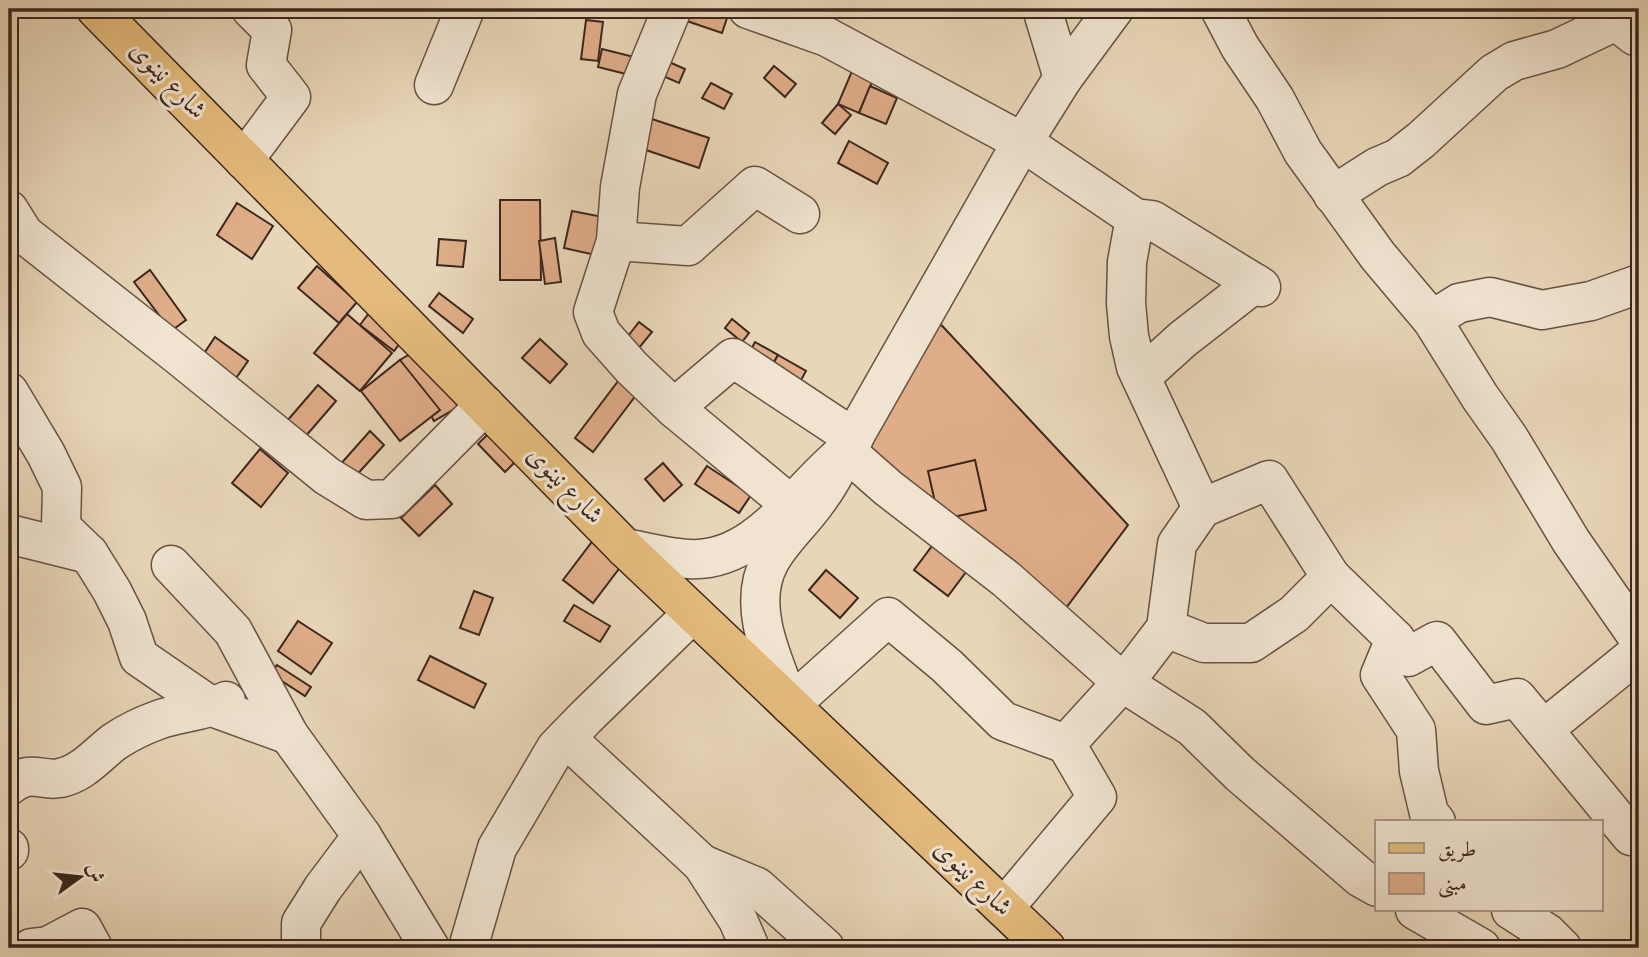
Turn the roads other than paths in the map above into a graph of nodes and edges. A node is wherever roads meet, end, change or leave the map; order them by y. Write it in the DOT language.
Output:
graph roads {
  1 [pos="96,9"];
  2 [pos="251,9"];
  3 [pos="465,9"];
  4 [pos="672,9"];
  5 [pos="748,9"];
  6 [pos="1042,9"];
  7 [pos="1114,9"];
  8 [pos="1220,9"];
  9 [pos="834,23"];
  10 [pos="1639,34"];
  11 [pos="1063,78"];
  12 [pos="434,85"];
  13 [pos="1024,143"];
  14 [pos="244,160"];
  15 [pos="1333,195"];
  16 [pos="9,210"];
  17 [pos="800,214"];
  18 [pos="1135,218"];
  19 [pos="616,242"];
  20 [pos="1639,284"];
  21 [pos="1432,320"];
  22 [pos="1141,377"];
  23 [pos="9,392"];
  24 [pos="485,405"];
  25 [pos="674,408"];
  26 [pos="850,445"];
  27 [pos="791,505"];
  28 [pos="1202,508"];
  29 [pos="9,534"];
  30 [pos="625,548"];
  31 [pos="89,554"];
  32 [pos="170,565"];
  33 [pos="1331,577"];
  34 [pos="693,613"];
  35 [pos="1167,628"];
  36 [pos="1395,639"];
  37 [pos="1639,639"];
  38 [pos="1639,652"];
  39 [pos="1122,682"];
  40 [pos="262,683"];
  41 [pos="790,705"];
  42 [pos="212,707"];
  43 [pos="1544,729"];
  44 [pos="289,735"];
  45 [pos="566,738"];
  46 [pos="1066,744"];
  47 [pos="9,786"];
  48 [pos="1434,820"];
  49 [pos="1639,831"];
  50 [pos="362,836"];
  51 [pos="702,864"];
  52 [pos="1375,886"];
  53 [pos="1003,908"];
  54 [pos="1418,912"];
  55 [pos="1514,912"];
  56 [pos="31,948"];
  57 [pos="93,948"];
  58 [pos="301,948"];
  59 [pos="430,948"];
  60 [pos="468,948"];
  61 [pos="750,948"];
  62 [pos="825,948"];
  63 [pos="1046,948"];
  64 [pos="1481,948"];
  65 [pos="1562,948"];
  1 -- 14 [label="main road, شارع نينوى"];
  2 -- 14 [label="street"];
  3 -- 12 [label="street"];
  4 -- 19 [label="street"];
  5 -- 9 [label="street"];
  6 -- 11 [label="street"];
  7 -- 11 [label="street"];
  8 -- 15 [label="street"];
  9 -- 13 [label="street"];
  10 -- 15 [label="street"];
  11 -- 13 [label="street"];
  13 -- 18 [label="street"];
  13 -- 26 [label="street"];
  14 -- 24 [label="main road, شارع نينوى"];
  15 -- 21 [label="street"];
  16 -- 24 [label="street"];
  17 -- 19 [label="street"];
  18 -- 22 [label="street"];
  18 -- 22 [label="street"];
  19 -- 25 [label="street"];
  20 -- 21 [label="street"];
  21 -- 37 [label="street"];
  22 -- 28 [label="street"];
  23 -- 31 [label="street"];
  24 -- 30 [label="main road, شارع نينوى"];
  25 -- 26 [label="street"];
  25 -- 27 [label="street"];
  26 -- 27 [label="street"];
  26 -- 39 [label="street"];
  26 -- 41 [label="street"];
  27 -- 30 [label="street"];
  28 -- 33 [label="street"];
  28 -- 35 [label="street"];
  29 -- 31 [label="street"];
  30 -- 34 [label="main road, شارع نينوى"];
  31 -- 42 [label="street"];
  32 -- 40 [label="street"];
  33 -- 35 [label="street"];
  33 -- 36 [label="street"];
  34 -- 41 [label="main road, شارع نينوى"];
  34 -- 45 [label="street"];
  35 -- 39 [label="street"];
  36 -- 43 [label="street"];
  36 -- 48 [label="street"];
  38 -- 43 [label="street"];
  39 -- 46 [label="street"];
  39 -- 52 [label="street"];
  40 -- 42 [label="street"];
  40 -- 44 [label="street"];
  41 -- 46 [label="street"];
  41 -- 53 [label="main road, شارع نينوى"];
  42 -- 44 [label="street"];
  42 -- 47 [label="street"];
  43 -- 49 [label="street"];
  44 -- 50 [label="street"];
  45 -- 51 [label="street"];
  45 -- 60 [label="street"];
  46 -- 53 [label="street"];
  50 -- 58 [label="street"];
  50 -- 59 [label="street"];
  51 -- 61 [label="street"];
  51 -- 62 [label="street"];
  53 -- 63 [label="main road, شارع نينوى"];
  54 -- 64 [label="street"];
  55 -- 65 [label="street"];
  56 -- 57 [label="street"];
}
